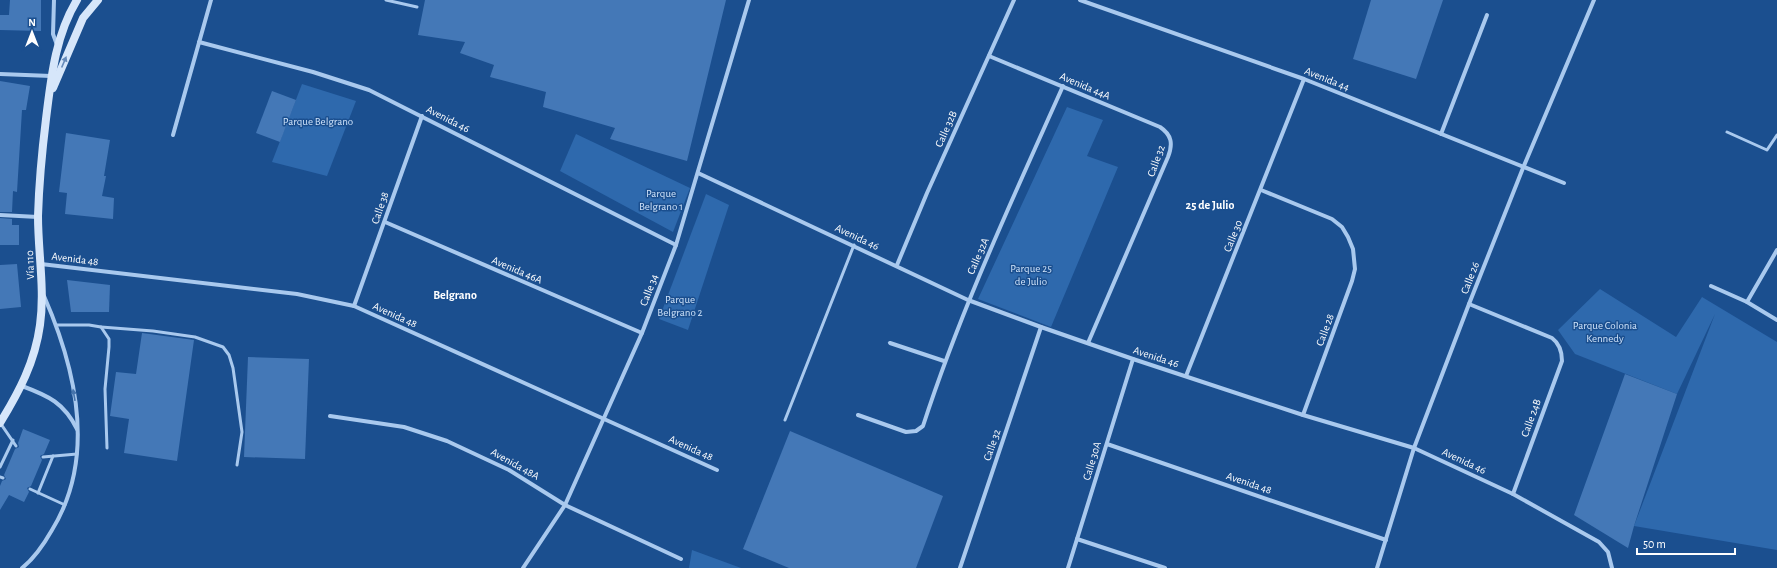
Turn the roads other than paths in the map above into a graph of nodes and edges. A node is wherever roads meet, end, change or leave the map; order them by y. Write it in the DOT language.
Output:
graph roads {
  1 [pos="54,0"];
  2 [pos="77,0"];
  3 [pos="98,0"];
  4 [pos="211,0"];
  5 [pos="386,0"];
  6 [pos="749,0"];
  7 [pos="1014,0"];
  8 [pos="1080,0"];
  9 [pos="1594,0"];
  10 [pos="417,7"];
  11 [pos="1487,15"];
  12 [pos="199,42"];
  13 [pos="58,47"];
  14 [pos="989,56"];
  15 [pos="0,74"];
  16 [pos="51,76"];
  17 [pos="1304,79"];
  18 [pos="1062,86"];
  19 [pos="49,97"];
  20 [pos="422,116"];
  21 [pos="1726,132"];
  22 [pos="1441,134"];
  23 [pos="173,135"];
  24 [pos="1777,135"];
  25 [pos="1170,138"];
  26 [pos="1523,168"];
  27 [pos="698,173"];
  28 [pos="1564,183"];
  29 [pos="1261,190"];
  30 [pos="0,215"];
  31 [pos="38,217"];
  32 [pos="385,222"];
  33 [pos="676,245"];
  34 [pos="854,245"];
  35 [pos="1777,250"];
  36 [pos="41,264"];
  37 [pos="897,265"];
  38 [pos="1711,286"];
  39 [pos="42,290"];
  40 [pos="968,300"];
  41 [pos="1747,302"];
  42 [pos="1469,304"];
  43 [pos="354,306"];
  44 [pos="1777,320"];
  45 [pos="57,325"];
  46 [pos="101,327"];
  47 [pos="1041,327"];
  48 [pos="642,334"];
  49 [pos="890,343"];
  50 [pos="1088,343"];
  51 [pos="1134,359"];
  52 [pos="944,361"];
  53 [pos="1186,376"];
  54 [pos="22,386"];
  55 [pos="858,415"];
  56 [pos="1303,415"];
  57 [pos="330,416"];
  58 [pos="604,420"];
  59 [pos="785,420"];
  60 [pos="0,422"];
  61 [pos="79,433"];
  62 [pos="13,440"];
  63 [pos="1107,444"];
  64 [pos="16,446"];
  65 [pos="107,448"];
  66 [pos="1414,448"];
  67 [pos="78,454"];
  68 [pos="53,456"];
  69 [pos="43,457"];
  70 [pos="237,465"];
  71 [pos="0,467"];
  72 [pos="717,470"];
  73 [pos="30,489"];
  74 [pos="38,493"];
  75 [pos="1513,494"];
  76 [pos="64,505"];
  77 [pos="565,505"];
  78 [pos="1077,539"];
  79 [pos="1386,540"];
  80 [pos="681,559"];
  81 [pos="22,568"];
  82 [pos="523,568"];
  83 [pos="960,568"];
  84 [pos="1068,568"];
  85 [pos="1165,568"];
  86 [pos="1377,568"];
  87 [pos="1612,568"];
  1 -- 13 [label="street"];
  2 -- 13 [label="main road, Vía 110"];
  19 -- 3 [label="main road, Vía 110, one-way"];
  4 -- 12 [label="street"];
  5 -- 10 [label="lane"];
  6 -- 27 [label="street, Calle 34"];
  7 -- 14 [label="street, Calle 32B"];
  8 -- 17 [label="street, Avenida 44"];
  9 -- 26 [label="street, Calle 26"];
  11 -- 22 [label="street"];
  12 -- 20 [label="street, Avenida 46"];
  12 -- 23 [label="street"];
  13 -- 16 [label="main road, Vía 110"];
  14 -- 18 [label="street, Avenida 44A"];
  14 -- 37 [label="street, Calle 32B"];
  15 -- 16 [label="street"];
  16 -- 19 [label="main road, Vía 110"];
  17 -- 22 [label="street, Avenida 44"];
  17 -- 29 [label="street, Calle 30"];
  18 -- 25 [label="street, Avenida 44A"];
  18 -- 40 [label="street, Calle 32A"];
  19 -- 31 [label="main road, Vía 110"];
  20 -- 32 [label="street, Calle 38"];
  20 -- 33 [label="street, Avenida 46"];
  21 -- 24 [label="lane"];
  22 -- 26 [label="street, Avenida 44"];
  25 -- 50 [label="street, Calle 32"];
  26 -- 28 [label="street, Avenida 44"];
  26 -- 42 [label="street, Calle 26"];
  27 -- 33 [label="street, Calle 34"];
  27 -- 34 [label="street, Avenida 46"];
  29 -- 53 [label="street, Calle 30"];
  29 -- 56 [label="street, Calle 28"];
  30 -- 31 [label="street"];
  31 -- 36 [label="main road, Vía 110"];
  32 -- 43 [label="street, Calle 38"];
  32 -- 48 [label="street, Avenida 46A"];
  33 -- 48 [label="street, Calle 34"];
  34 -- 37 [label="street, Avenida 46"];
  34 -- 59 [label="lane"];
  35 -- 41 [label="street"];
  36 -- 39 [label="main road, Vía 110"];
  36 -- 43 [label="street, Avenida 48"];
  37 -- 40 [label="street, Avenida 46"];
  38 -- 41 [label="street"];
  39 -- 45 [label="street"];
  39 -- 54 [label="main road, Vía 110"];
  40 -- 47 [label="street, Avenida 46"];
  40 -- 52 [label="street, Calle 32A"];
  41 -- 44 [label="street"];
  42 -- 66 [label="street, Calle 26"];
  42 -- 75 [label="street, Calle 24B"];
  43 -- 58 [label="street, Avenida 48"];
  45 -- 46 [label="lane"];
  61 -- 45 [label="street, one-way"];
  46 -- 65 [label="lane"];
  46 -- 70 [label="lane"];
  47 -- 50 [label="street, Avenida 46"];
  47 -- 83 [label="street, Calle 32"];
  48 -- 58 [label="street, Calle 34"];
  49 -- 52 [label="street"];
  50 -- 51 [label="street, Avenida 46"];
  51 -- 53 [label="street, Avenida 46"];
  51 -- 63 [label="street, Calle 30A"];
  52 -- 55 [label="street, Calle 32A"];
  53 -- 56 [label="street, Avenida 46"];
  54 -- 60 [label="main road, Vía 110"];
  54 -- 61 [label="street"];
  56 -- 66 [label="street, Avenida 46"];
  57 -- 77 [label="street, Avenida 48A"];
  58 -- 72 [label="street, Avenida 48"];
  58 -- 77 [label="street, Calle 34"];
  60 -- 62 [label="lane"];
  61 -- 67 [label="street"];
  62 -- 64 [label="lane"];
  62 -- 71 [label="lane"];
  63 -- 78 [label="street, Calle 30A"];
  63 -- 79 [label="street, Avenida 48"];
  66 -- 75 [label="street, Avenida 46"];
  66 -- 79 [label="street, Calle 26"];
  67 -- 68 [label="lane"];
  67 -- 76 [label="street"];
  68 -- 69 [label="lane"];
  68 -- 74 [label="lane"];
  73 -- 74 [label="lane"];
  74 -- 76 [label="lane"];
  75 -- 87 [label="street, Avenida 46"];
  76 -- 81 [label="street"];
  77 -- 80 [label="street, Avenida 48A"];
  77 -- 82 [label="street, Calle 34"];
  78 -- 84 [label="street, Calle 30A"];
  78 -- 85 [label="street"];
  79 -- 86 [label="street, Calle 26"];
}
